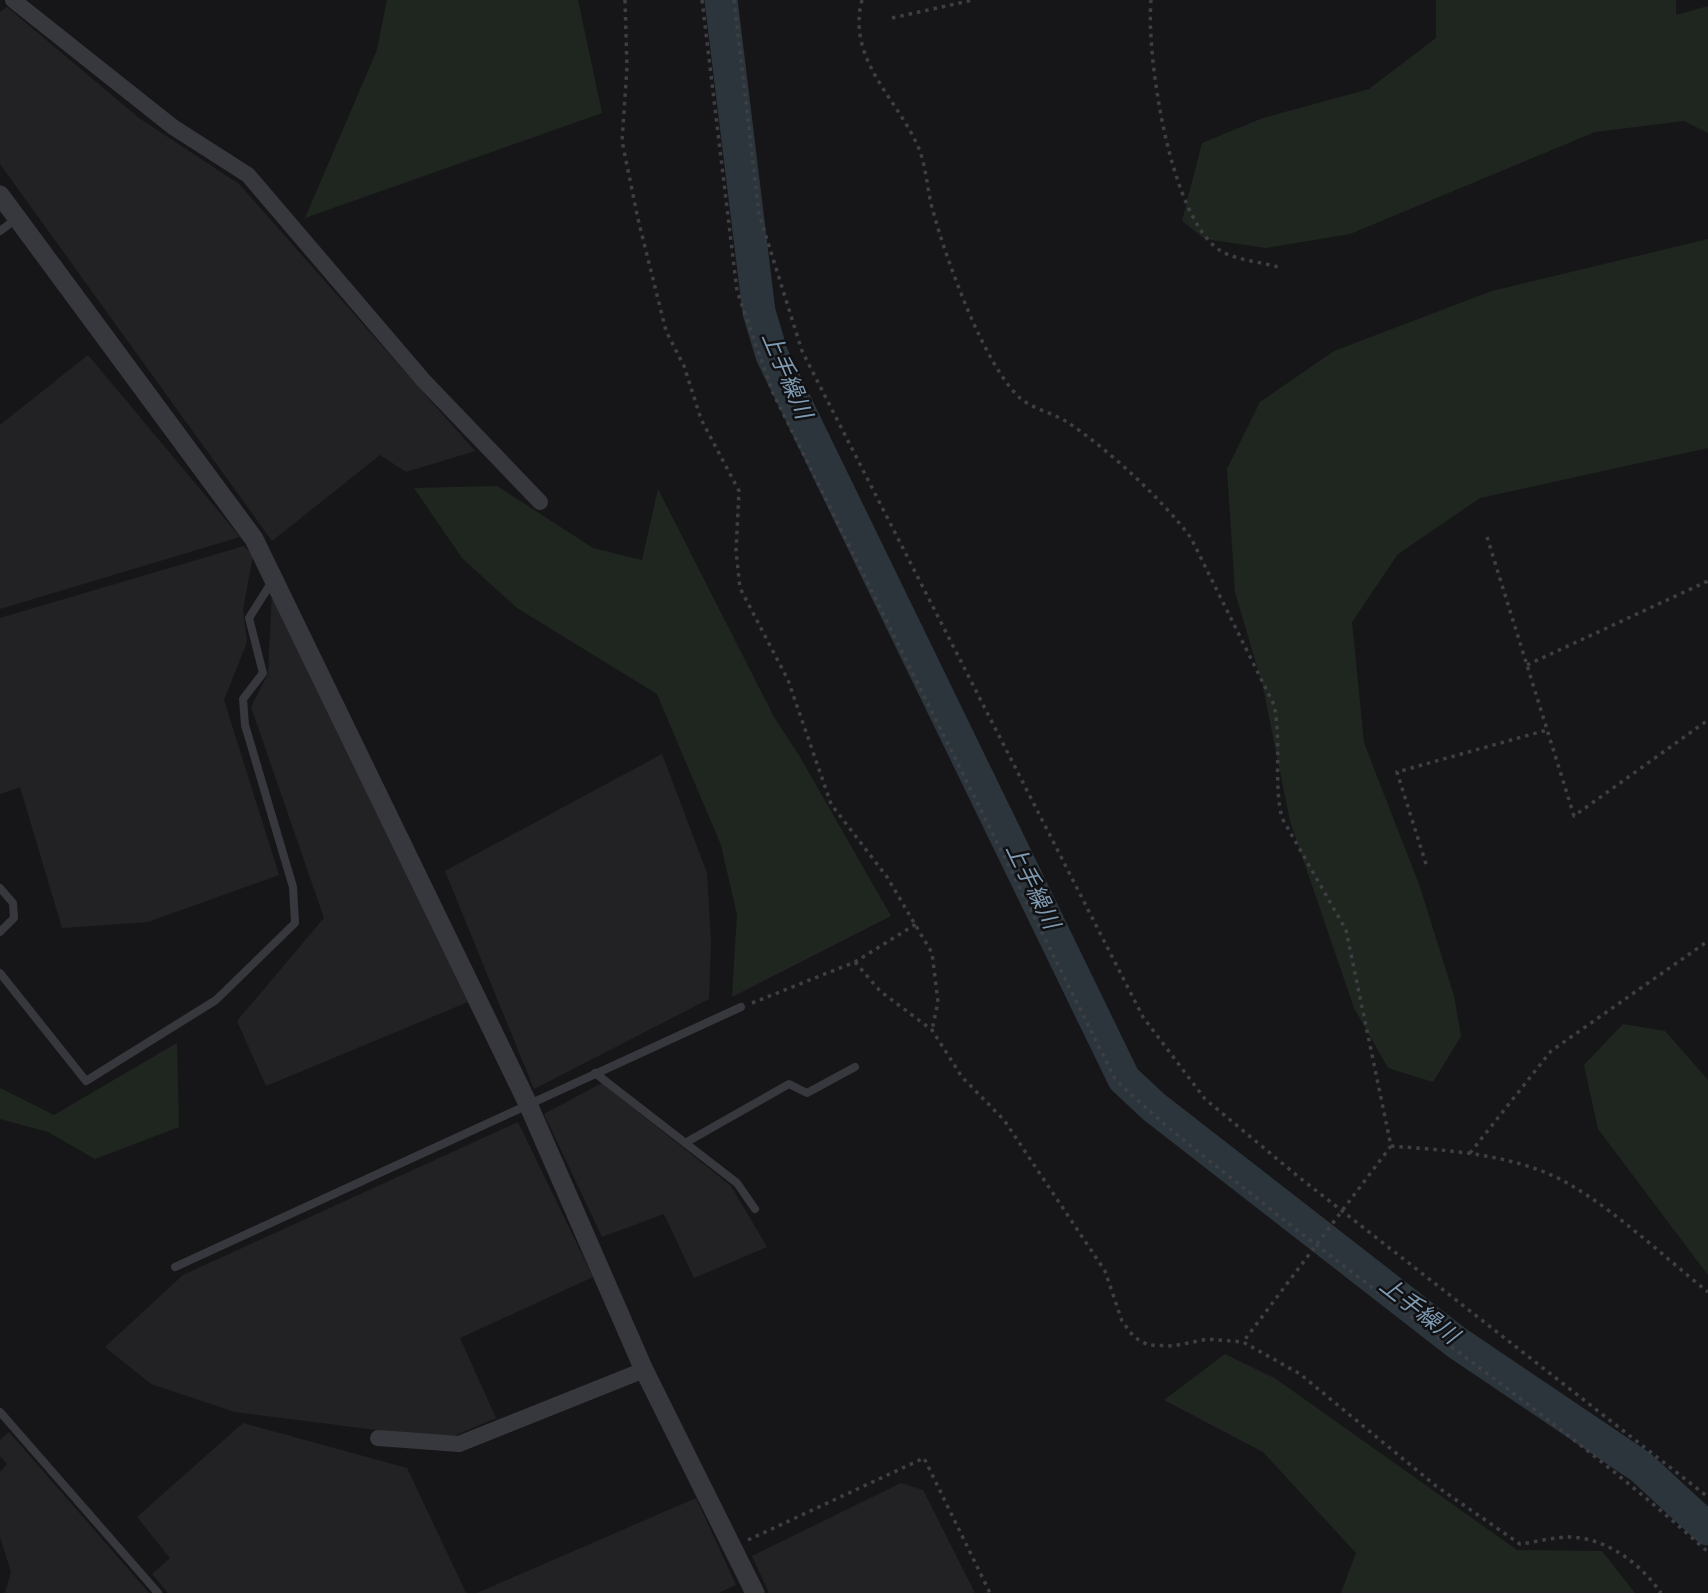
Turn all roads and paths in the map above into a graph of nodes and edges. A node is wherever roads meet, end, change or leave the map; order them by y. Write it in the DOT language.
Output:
graph roads {
  1 [pos="13,0"];
  2 [pos="625,0"];
  3 [pos="702,0"];
  4 [pos="734,0"];
  5 [pos="862,0"];
  6 [pos="973,0"];
  7 [pos="1151,0"];
  8 [pos="892,18"];
  9 [pos="0,195"];
  10 [pos="16,219"];
  11 [pos="0,231"];
  12 [pos="1278,267"];
  13 [pos="540,502"];
  14 [pos="1488,537"];
  15 [pos="274,580"];
  16 [pos="1708,581"];
  17 [pos="1527,665"];
  18 [pos="1708,720"];
  19 [pos="1547,730"];
  20 [pos="1426,864"];
  21 [pos="0,888"];
  22 [pos="916,924"];
  23 [pos="0,932"];
  24 [pos="1708,941"];
  25 [pos="855,961"];
  26 [pos="0,973"];
  27 [pos="741,1007"];
  28 [pos="932,1030"];
  29 [pos="855,1067"];
  30 [pos="596,1073"];
  31 [pos="528,1104"];
  32 [pos="685,1143"];
  33 [pos="1391,1146"];
  34 [pos="1470,1153"];
  35 [pos="755,1209"];
  36 [pos="1343,1209"];
  37 [pos="1315,1246"];
  38 [pos="175,1267"];
  39 [pos="1708,1292"];
  40 [pos="1243,1342"];
  41 [pos="644,1370"];
  42 [pos="0,1412"];
  43 [pos="379,1438"];
  44 [pos="1708,1497"];
  45 [pos="733,1546"];
  46 [pos="1708,1552"];
  47 [pos="158,1593"];
  48 [pos="755,1593"];
  49 [pos="990,1593"];
  50 [pos="1661,1593"];
  1 -- 13 [label="street"];
  2 -- 22 [label="path"];
  3 -- 37 [label="path"];
  4 -- 36 [label="path"];
  5 -- 33 [label="path"];
  6 -- 8 [label="path"];
  7 -- 12 [label="path"];
  9 -- 10 [label="street"];
  10 -- 11 [label="lane"];
  10 -- 15 [label="street"];
  14 -- 17 [label="path"];
  15 -- 26 [label="lane"];
  15 -- 31 [label="street"];
  16 -- 17 [label="path"];
  17 -- 19 [label="path"];
  18 -- 19 [label="path"];
  19 -- 20 [label="path"];
  21 -- 23 [label="lane"];
  22 -- 25 [label="path"];
  22 -- 28 [label="path"];
  24 -- 34 [label="path"];
  25 -- 27 [label="path"];
  25 -- 28 [label="path"];
  27 -- 30 [label="lane"];
  28 -- 40 [label="path"];
  29 -- 32 [label="lane"];
  30 -- 31 [label="lane"];
  30 -- 32 [label="lane"];
  31 -- 38 [label="lane"];
  31 -- 41 [label="street"];
  32 -- 35 [label="lane"];
  33 -- 34 [label="path"];
  33 -- 36 [label="path"];
  34 -- 39 [label="path"];
  36 -- 37 [label="path"];
  36 -- 44 [label="path"];
  37 -- 40 [label="path"];
  37 -- 46 [label="path"];
  40 -- 50 [label="path"];
  41 -- 43 [label="street"];
  41 -- 45 [label="street"];
  42 -- 47 [label="lane"];
  45 -- 48 [label="street"];
  45 -- 49 [label="path"];
}
